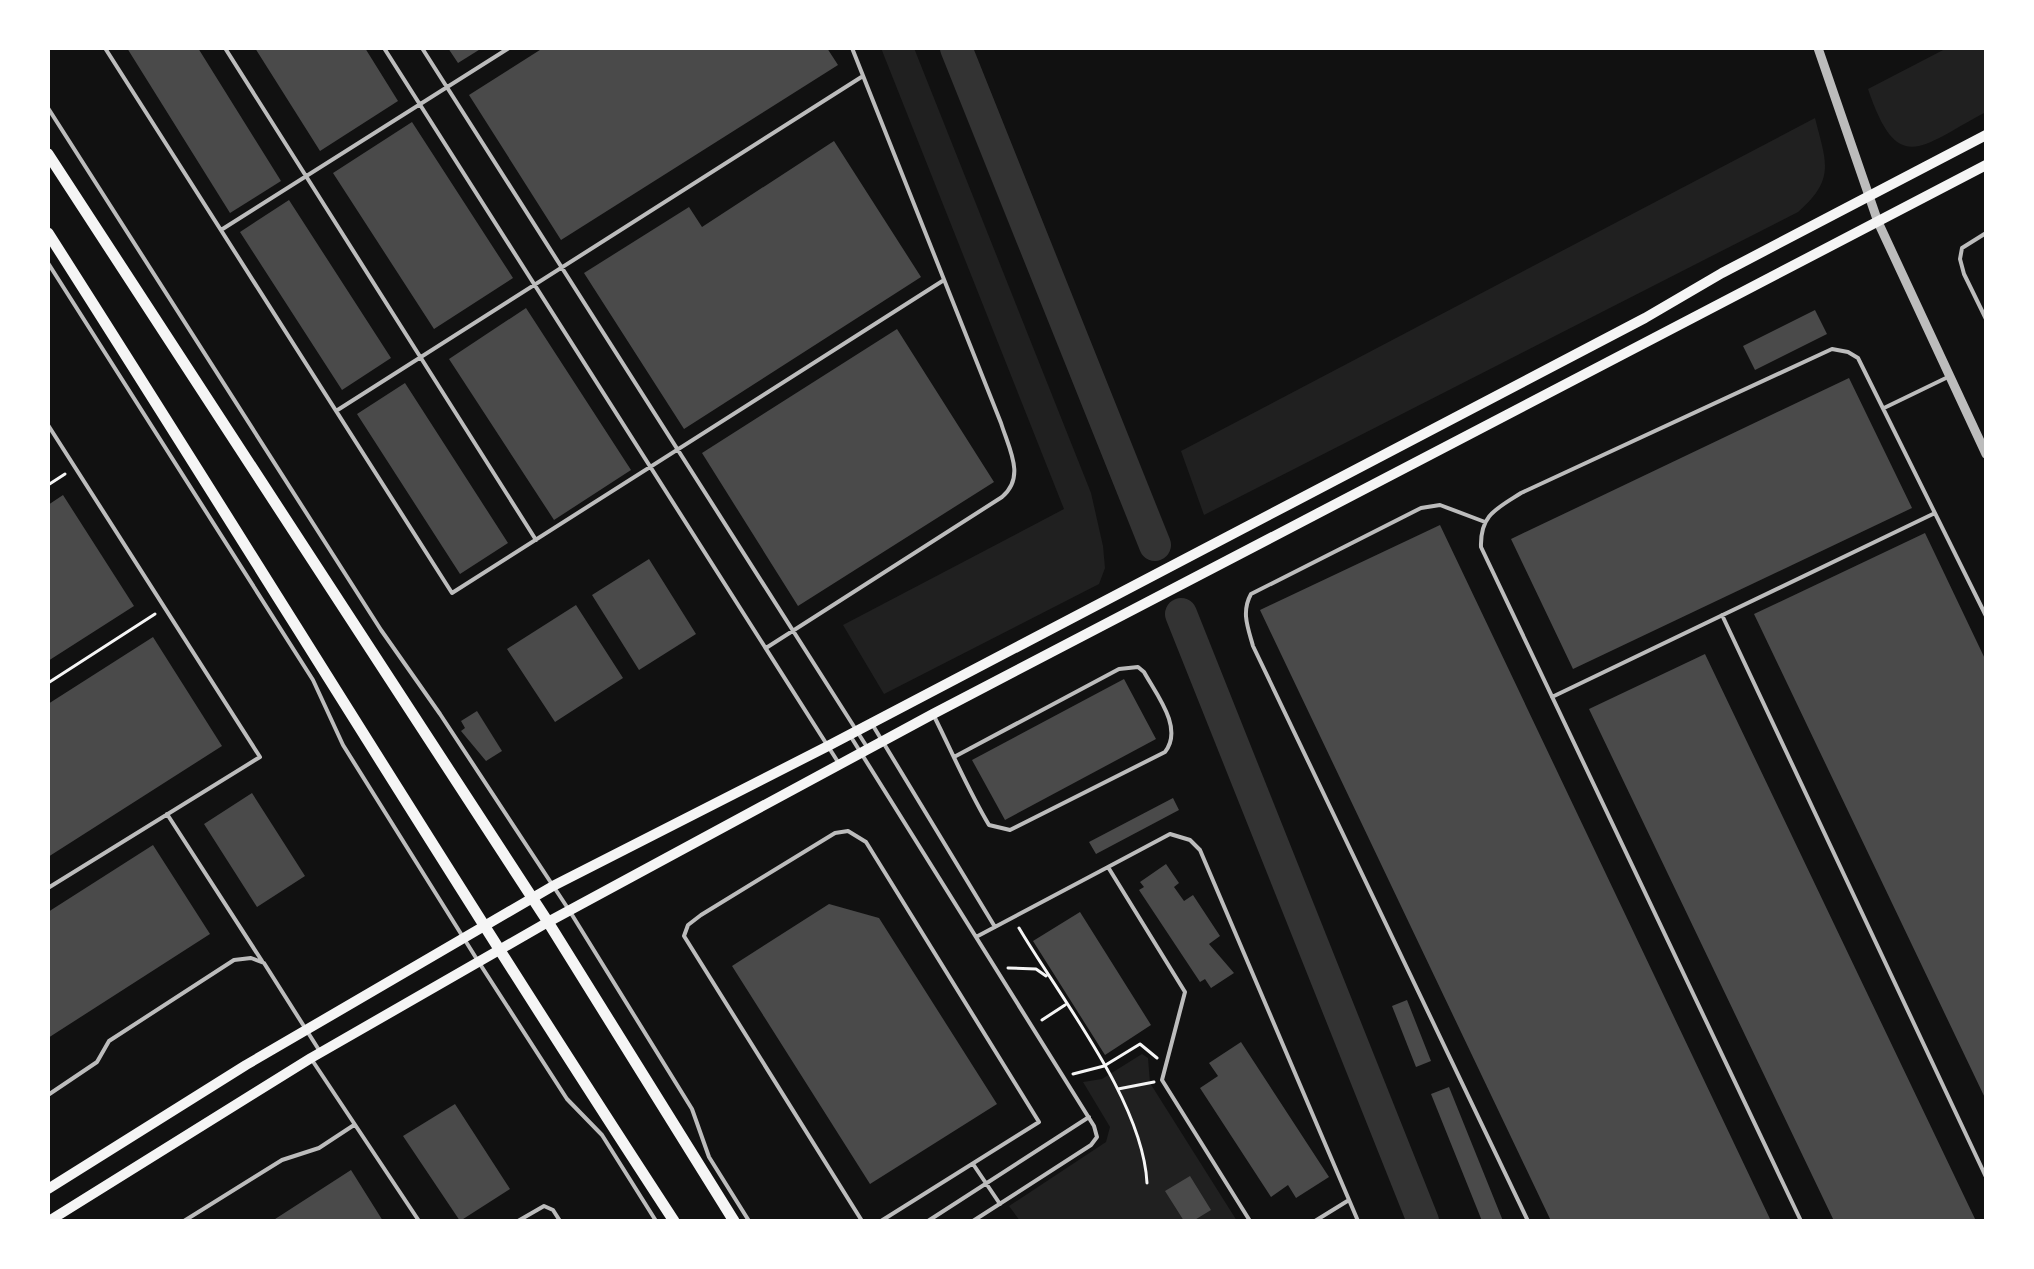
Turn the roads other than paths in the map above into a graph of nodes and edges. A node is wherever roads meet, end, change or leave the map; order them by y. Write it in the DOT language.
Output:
graph roads {
  1 [pos="105,48"];
  2 [pos="225,48"];
  3 [pos="384,48"];
  4 [pos="422,48"];
  5 [pos="509,48"];
  6 [pos="852,48"];
  7 [pos="1818,48"];
  8 [pos="863,76"];
  9 [pos="447,87"];
  10 [pos="420,104"];
  11 [pos="48,108"];
  12 [pos="1986,135"];
  13 [pos="48,154"];
  14 [pos="1986,165"];
  15 [pos="306,176"];
  16 [pos="1870,195"];
  17 [pos="1878,222"];
  18 [pos="221,230"];
  19 [pos="48,233"];
  20 [pos="1986,233"];
  21 [pos="48,263"];
  22 [pos="562,268"];
  23 [pos="944,280"];
  24 [pos="535,285"];
  25 [pos="1986,319"];
  26 [pos="421,358"];
  27 [pos="1950,376"];
  28 [pos="1883,409"];
  29 [pos="336,411"];
  30 [pos="48,425"];
  31 [pos="677,450"];
  32 [pos="1986,454"];
  33 [pos="651,467"];
  34 [pos="1935,513"];
  35 [pos="1485,522"];
  36 [pos="536,540"];
  37 [pos="1722,615"];
  38 [pos="1986,616"];
  39 [pos="793,631"];
  40 [pos="766,648"];
  41 [pos="1552,697"];
  42 [pos="933,714"];
  43 [pos="872,724"];
  44 [pos="853,733"];
  45 [pos="883,741"];
  46 [pos="828,746"];
  47 [pos="864,751"];
  48 [pos="954,757"];
  49 [pos="840,764"];
  50 [pos="167,814"];
  51 [pos="1108,867"];
  52 [pos="553,886"];
  53 [pos="48,888"];
  54 [pos="533,898"];
  55 [pos="569,910"];
  56 [pos="548,922"];
  57 [pos="995,927"];
  58 [pos="483,928"];
  59 [pos="976,937"];
  60 [pos="464,939"];
  61 [pos="497,950"];
  62 [pos="478,961"];
  63 [pos="264,963"];
  64 [pos="306,1030"];
  65 [pos="316,1055"];
  66 [pos="48,1095"];
  67 [pos="1089,1117"];
  68 [pos="354,1125"];
  69 [pos="973,1164"];
  70 [pos="1986,1177"];
  71 [pos="986,1184"];
  72 [pos="48,1189"];
  73 [pos="1349,1200"];
  74 [pos="1000,1204"];
  75 [pos="982,1215"];
  76 [pos="49,1221"];
  77 [pos="184,1221"];
  78 [pos="419,1221"];
  79 [pos="518,1221"];
  80 [pos="560,1221"];
  81 [pos="656,1221"];
  82 [pos="674,1221"];
  83 [pos="734,1221"];
  84 [pos="749,1221"];
  85 [pos="862,1221"];
  86 [pos="881,1221"];
  87 [pos="928,1221"];
  88 [pos="973,1221"];
  89 [pos="985,1221"];
  90 [pos="1250,1221"];
  91 [pos="1315,1221"];
  92 [pos="1358,1221"];
  93 [pos="1528,1221"];
  94 [pos="1801,1221"];
  1 -- 18 [label="lane"];
  2 -- 15 [label="lane"];
  3 -- 10 [label="lane"];
  4 -- 9 [label="lane"];
  5 -- 9 [label="lane"];
  6 -- 8 [label="lane"];
  7 -- 16 [label="street"];
  8 -- 22 [label="lane"];
  8 -- 23 [label="lane"];
  9 -- 10 [label="lane"];
  9 -- 22 [label="lane"];
  10 -- 15 [label="lane"];
  10 -- 24 [label="lane"];
  11 -- 52 [label="lane"];
  12 -- 16 [label="main road"];
  13 -- 54 [label="main road"];
  14 -- 17 [label="main road"];
  15 -- 18 [label="lane"];
  15 -- 26 [label="lane"];
  16 -- 17 [label="street"];
  16 -- 43 [label="main road"];
  17 -- 27 [label="street"];
  17 -- 42 [label="main road"];
  18 -- 29 [label="lane"];
  19 -- 58 [label="main road"];
  20 -- 25 [label="lane"];
  21 -- 60 [label="lane"];
  22 -- 24 [label="lane"];
  22 -- 31 [label="lane"];
  23 -- 31 [label="lane"];
  23 -- 39 [label="lane"];
  24 -- 26 [label="lane"];
  24 -- 33 [label="lane"];
  26 -- 29 [label="lane"];
  26 -- 36 [label="lane"];
  27 -- 28 [label="lane"];
  27 -- 32 [label="street"];
  28 -- 34 [label="lane"];
  28 -- 35 [label="lane"];
  29 -- 36 [label="lane"];
  30 -- 50 [label="lane"];
  31 -- 33 [label="lane"];
  31 -- 39 [label="lane"];
  33 -- 36 [label="lane"];
  33 -- 40 [label="lane"];
  34 -- 37 [label="lane"];
  34 -- 38 [label="lane"];
  35 -- 41 [label="lane"];
  35 -- 93 [label="lane"];
  37 -- 41 [label="lane"];
  37 -- 70 [label="lane"];
  39 -- 40 [label="lane"];
  39 -- 44 [label="lane"];
  40 -- 46 [label="lane"];
  41 -- 94 [label="lane"];
  42 -- 45 [label="main road"];
  42 -- 48 [label="lane"];
  43 -- 44 [label="main road"];
  43 -- 45 [label="lane"];
  44 -- 46 [label="main road"];
  44 -- 47 [label="lane"];
  45 -- 47 [label="main road"];
  45 -- 57 [label="lane"];
  46 -- 49 [label="lane"];
  46 -- 52 [label="main road"];
  47 -- 49 [label="main road"];
  47 -- 59 [label="lane"];
  48 -- 48 [label="lane"];
  49 -- 55 [label="main road"];
  50 -- 53 [label="lane"];
  50 -- 63 [label="lane"];
  51 -- 57 [label="lane"];
  51 -- 73 [label="lane"];
  51 -- 90 [label="lane"];
  52 -- 54 [label="main road"];
  52 -- 55 [label="lane"];
  54 -- 56 [label="main road"];
  54 -- 58 [label="main road"];
  55 -- 56 [label="main road"];
  55 -- 84 [label="lane"];
  56 -- 61 [label="main road"];
  56 -- 83 [label="main road"];
  57 -- 59 [label="lane"];
  58 -- 60 [label="main road"];
  58 -- 61 [label="main road"];
  59 -- 67 [label="lane"];
  60 -- 62 [label="lane"];
  60 -- 64 [label="main road"];
  61 -- 62 [label="main road"];
  61 -- 82 [label="main road"];
  62 -- 65 [label="main road"];
  62 -- 81 [label="lane"];
  63 -- 64 [label="lane"];
  63 -- 66 [label="lane"];
  64 -- 65 [label="lane"];
  64 -- 72 [label="main road"];
  65 -- 68 [label="lane"];
  65 -- 76 [label="main road"];
  67 -- 71 [label="lane"];
  67 -- 74 [label="lane"];
  68 -- 77 [label="lane"];
  68 -- 78 [label="lane"];
  69 -- 71 [label="lane"];
  69 -- 85 [label="lane"];
  69 -- 86 [label="lane"];
  71 -- 74 [label="lane"];
  71 -- 87 [label="lane"];
  73 -- 91 [label="lane"];
  73 -- 92 [label="lane"];
  74 -- 75 [label="lane"];
  75 -- 88 [label="lane"];
  75 -- 89 [label="lane"];
  79 -- 80 [label="lane"];
}
